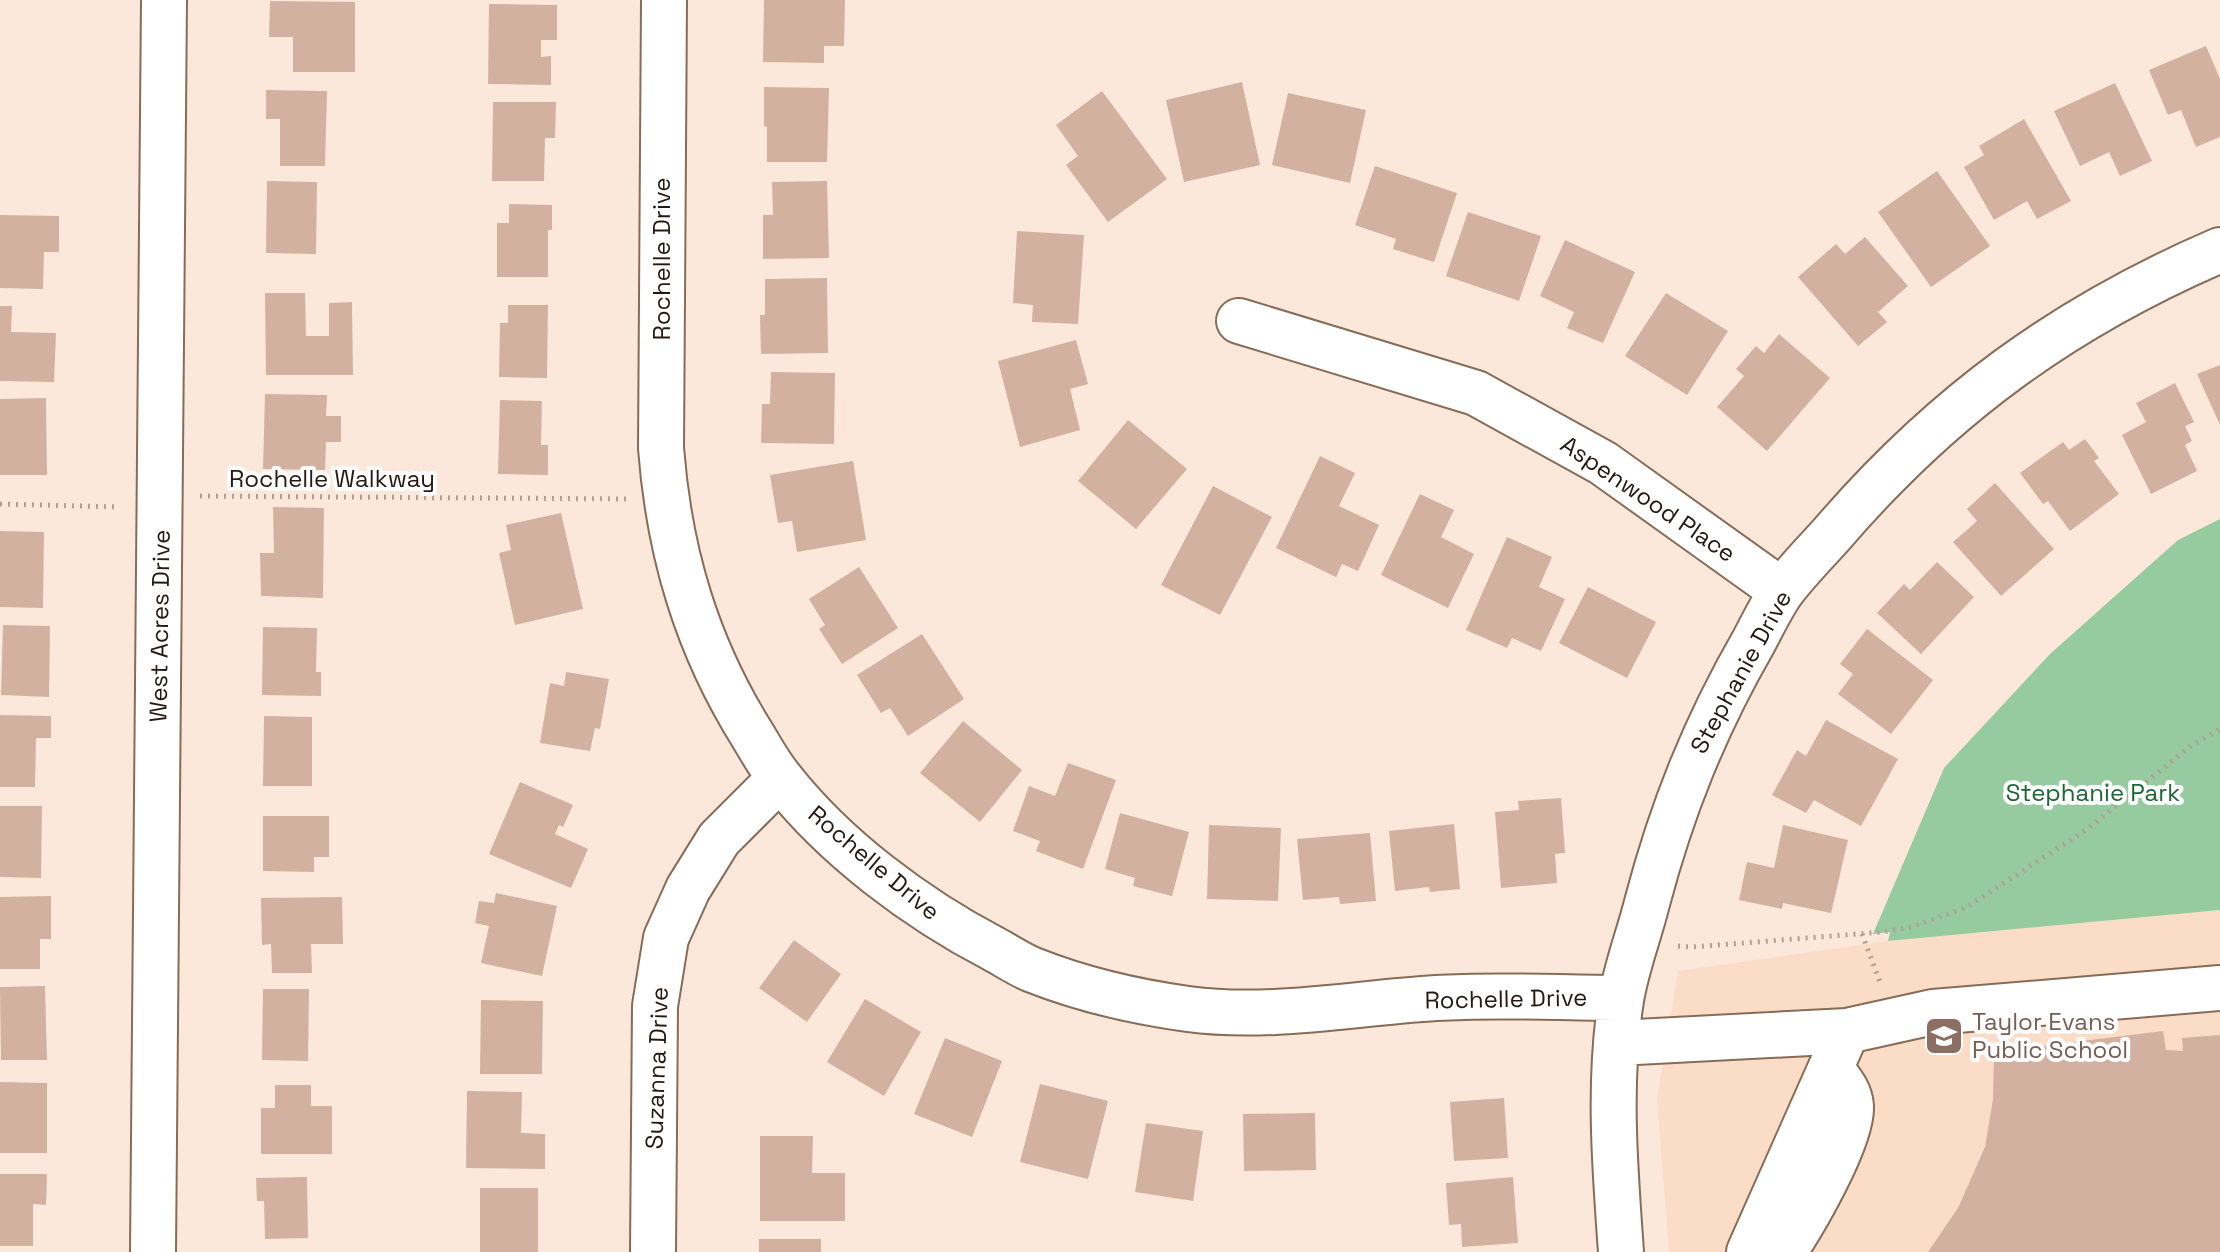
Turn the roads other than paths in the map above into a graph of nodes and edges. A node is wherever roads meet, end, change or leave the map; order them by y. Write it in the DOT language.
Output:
graph roads {
  1 [pos="164,0"];
  2 [pos="664,0"];
  3 [pos="2220,250"];
  4 [pos="1239,321"];
  5 [pos="1782,591"];
  6 [pos="780,778"];
  7 [pos="2220,988"];
  8 [pos="1621,998"];
  9 [pos="1617,1043"];
  10 [pos="1839,1050"];
  11 [pos="153,1252"];
  12 [pos="653,1252"];
  13 [pos="1621,1252"];
  14 [pos="1749,1252"];
  15 [pos="1784,1252"];
  1 -- 11 [label="street, West Acres Drive"];
  2 -- 6 [label="street, Rochelle Drive"];
  3 -- 5 [label="street, Stephanie Drive"];
  4 -- 5 [label="street, Aspenwood Place"];
  5 -- 8 [label="street, Stephanie Drive"];
  6 -- 8 [label="street, Rochelle Drive"];
  6 -- 12 [label="street, Suzanna Drive"];
  7 -- 10 [label="street"];
  8 -- 9 [label="street, Stephanie Drive"];
  9 -- 10 [label="street"];
  9 -- 13 [label="street, Stephanie Drive"];
  10 -- 14 [label="street"];
  10 -- 15 [label="street"];
}
